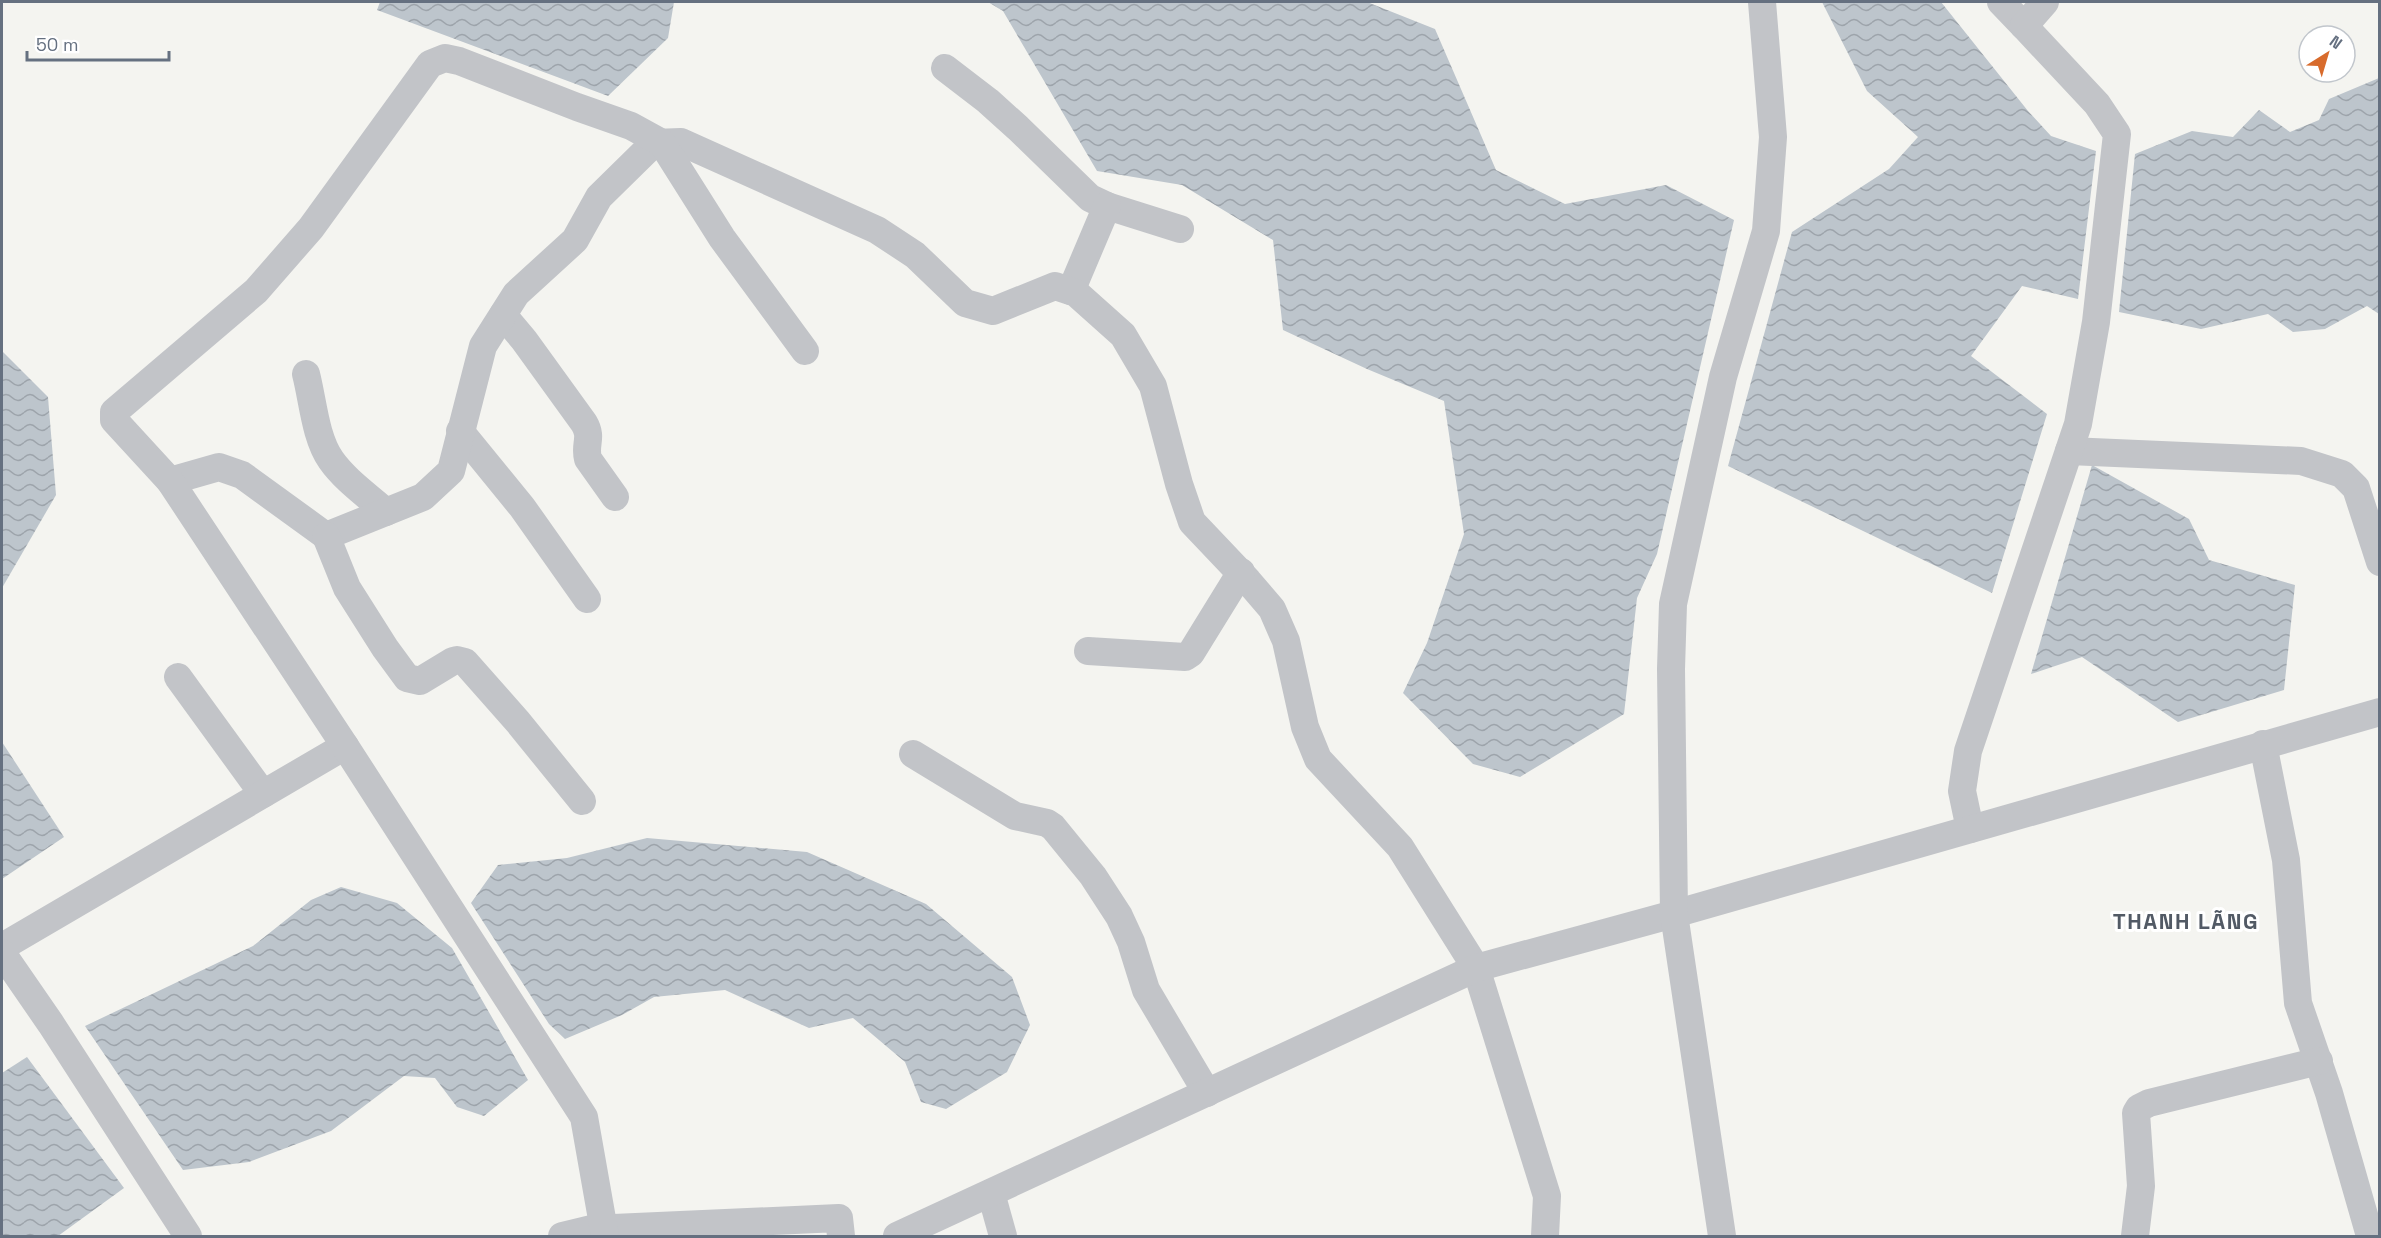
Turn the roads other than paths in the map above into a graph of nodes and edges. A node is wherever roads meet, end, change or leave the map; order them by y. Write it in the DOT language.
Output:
graph roads {
  1 [pos="1762,2"];
  2 [pos="2001,2"];
  3 [pos="2045,2"];
  4 [pos="2024,26"];
  5 [pos="945,69"];
  6 [pos="662,143"];
  7 [pos="1107,206"];
  8 [pos="1180,229"];
  9 [pos="1071,291"];
  10 [pos="503,315"];
  11 [pos="805,351"];
  12 [pos="306,374"];
  13 [pos="460,431"];
  14 [pos="2069,452"];
  15 [pos="170,481"];
  16 [pos="615,497"];
  17 [pos="386,512"];
  18 [pos="326,536"];
  19 [pos="2379,562"];
  20 [pos="1241,572"];
  21 [pos="587,599"];
  22 [pos="1088,651"];
  23 [pos="178,677"];
  24 [pos="2379,712"];
  25 [pos="2263,744"];
  26 [pos="345,746"];
  27 [pos="913,754"];
  28 [pos="262,794"];
  29 [pos="582,801"];
  30 [pos="1970,829"];
  31 [pos="1674,914"];
  32 [pos="2,947"];
  33 [pos="2,952"];
  34 [pos="1476,968"];
  35 [pos="2319,1061"];
  36 [pos="1207,1093"];
  37 [pos="991,1193"];
  38 [pos="603,1233"];
  39 [pos="188,1236"];
  40 [pos="562,1236"];
  41 [pos="841,1236"];
  42 [pos="897,1236"];
  43 [pos="1003,1236"];
  44 [pos="1545,1236"];
  45 [pos="1722,1236"];
  46 [pos="2135,1236"];
  47 [pos="2370,1236"];
  1 -- 31 [label="street"];
  2 -- 4 [label="street"];
  3 -- 4 [label="street"];
  4 -- 14 [label="street"];
  5 -- 7 [label="street"];
  6 -- 9 [label="street"];
  6 -- 10 [label="street"];
  6 -- 11 [label="street"];
  6 -- 15 [label="street"];
  7 -- 8 [label="street"];
  7 -- 9 [label="street"];
  9 -- 20 [label="street"];
  10 -- 13 [label="street"];
  10 -- 16 [label="street"];
  12 -- 17 [label="street"];
  13 -- 17 [label="street"];
  13 -- 21 [label="street"];
  14 -- 19 [label="street"];
  14 -- 30 [label="street"];
  15 -- 18 [label="street"];
  15 -- 26 [label="street"];
  17 -- 18 [label="street"];
  18 -- 29 [label="street"];
  20 -- 22 [label="street"];
  20 -- 34 [label="street"];
  23 -- 28 [label="street"];
  24 -- 25 [label="street"];
  25 -- 30 [label="street"];
  25 -- 35 [label="street"];
  26 -- 28 [label="street"];
  26 -- 38 [label="street"];
  27 -- 36 [label="street"];
  28 -- 32 [label="street"];
  30 -- 31 [label="street"];
  31 -- 34 [label="street"];
  31 -- 45 [label="street"];
  33 -- 39 [label="street"];
  34 -- 36 [label="street"];
  34 -- 44 [label="street"];
  35 -- 46 [label="street"];
  35 -- 47 [label="street"];
  36 -- 37 [label="street"];
  37 -- 42 [label="street"];
  37 -- 43 [label="street"];
  38 -- 40 [label="street"];
  38 -- 41 [label="street"];
}
